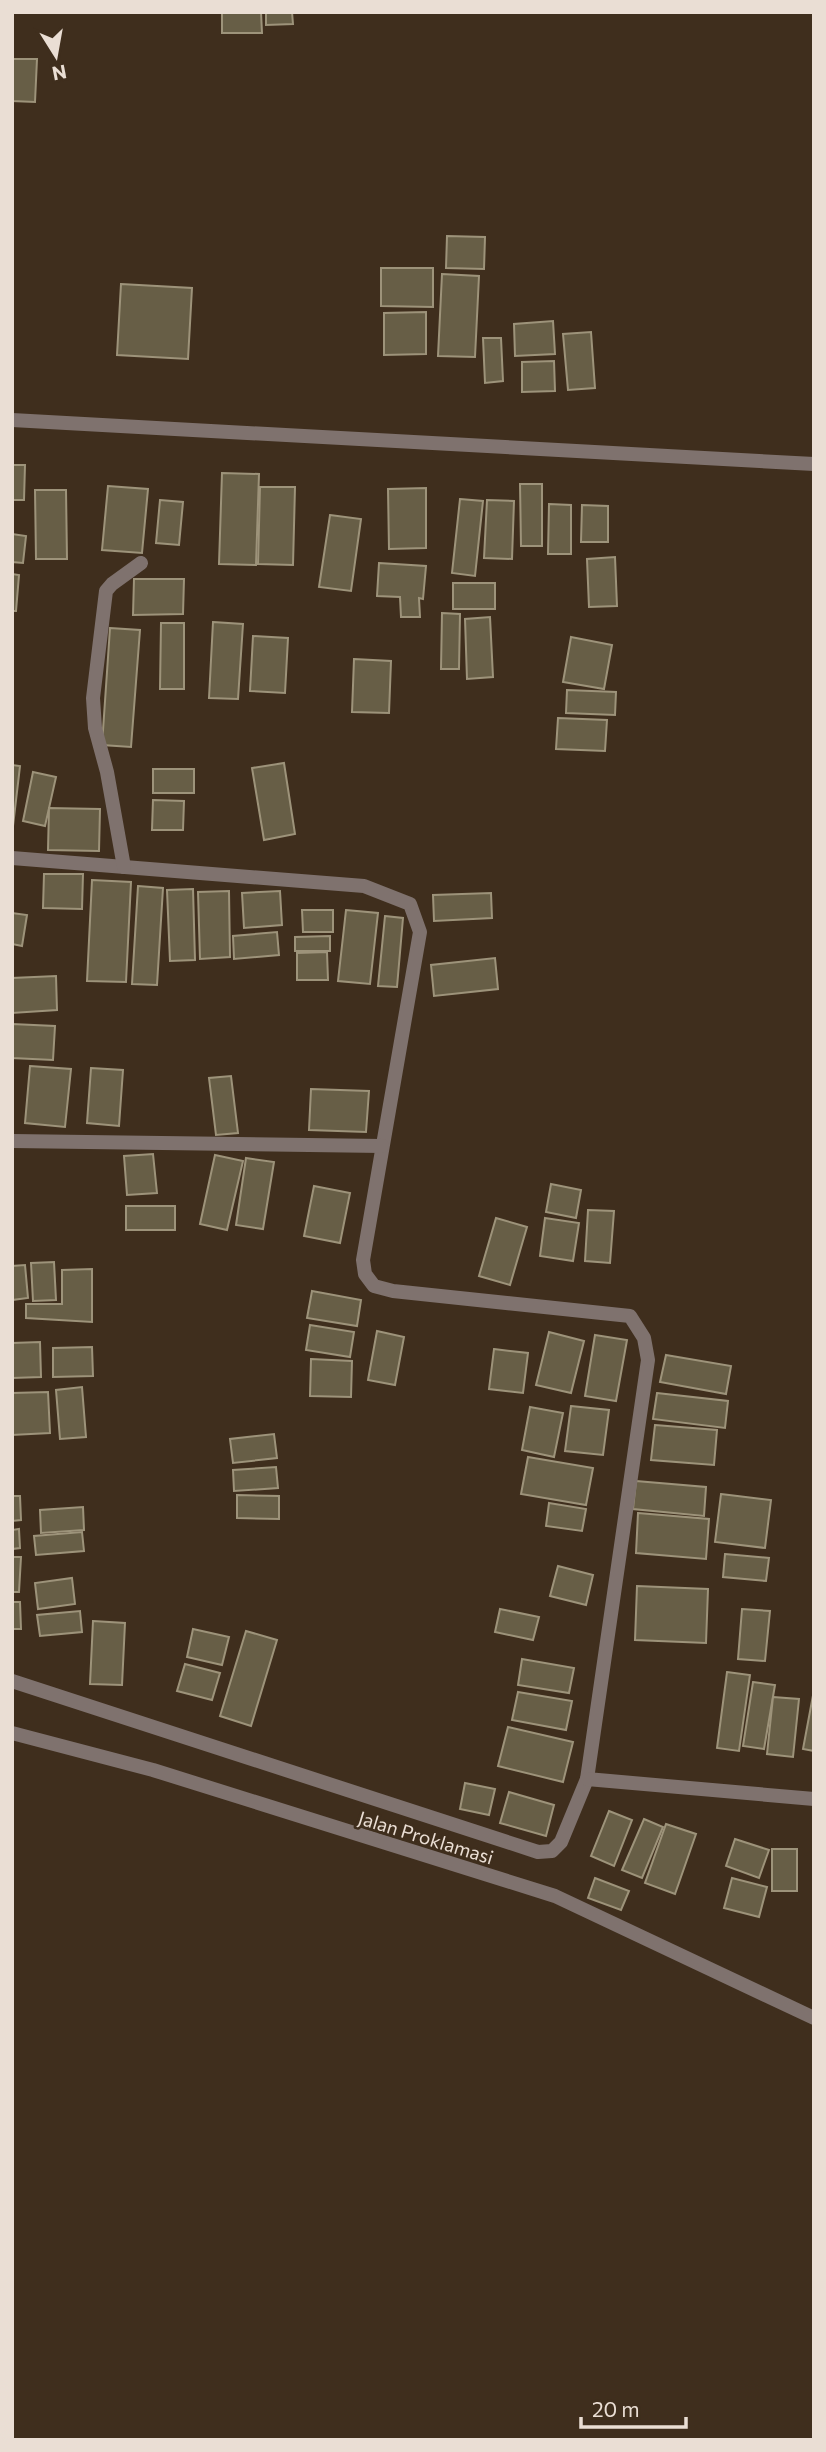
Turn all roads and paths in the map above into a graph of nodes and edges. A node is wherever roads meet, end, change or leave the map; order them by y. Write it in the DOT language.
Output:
graph roads {
  1 [pos="12,420"];
  2 [pos="814,464"];
  3 [pos="141,563"];
  4 [pos="12,858"];
  5 [pos="124,867"];
  6 [pos="12,1141"];
  7 [pos="382,1146"];
  8 [pos="12,1681"];
  9 [pos="12,1734"];
  10 [pos="587,1779"];
  11 [pos="814,1799"];
  12 [pos="814,2018"];
  1 -- 2 [label="street"];
  3 -- 5 [label="street"];
  4 -- 5 [label="street"];
  5 -- 7 [label="street"];
  6 -- 7 [label="street"];
  7 -- 10 [label="street"];
  8 -- 10 [label="street"];
  9 -- 12 [label="street, Jalan Proklamasi"];
  10 -- 11 [label="street"];
}
